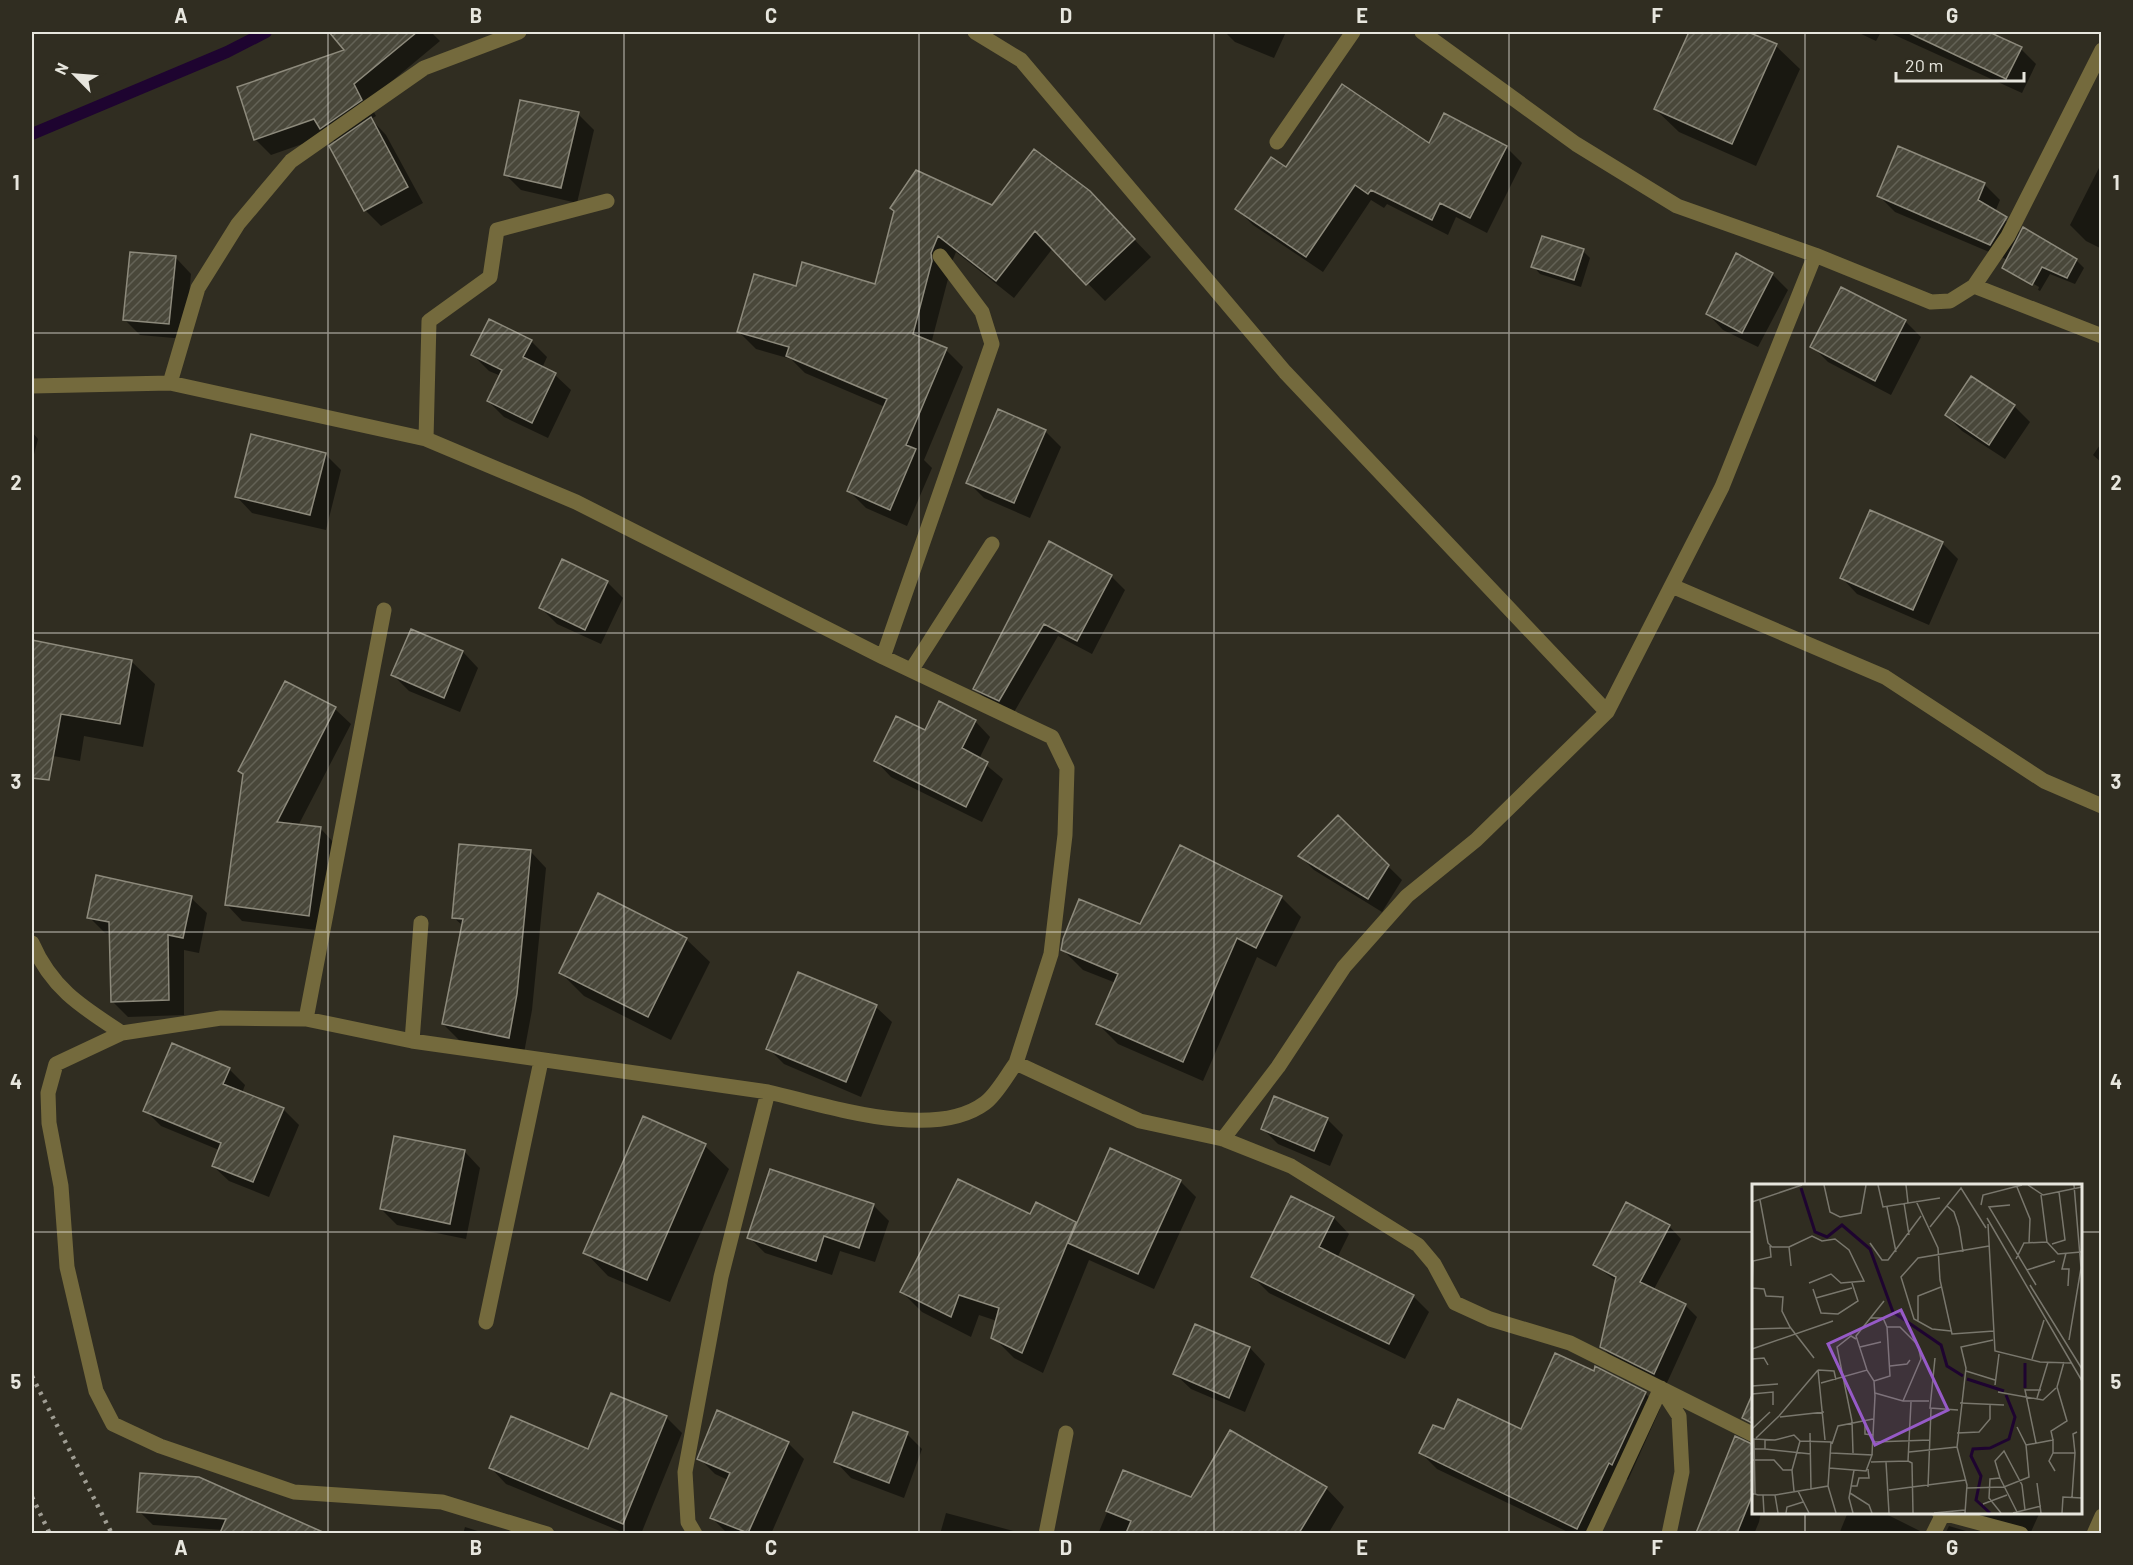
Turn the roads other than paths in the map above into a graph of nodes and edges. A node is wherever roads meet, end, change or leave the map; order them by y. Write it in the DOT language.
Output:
graph roads {
  1 [pos="519,32"];
  2 [pos="975,32"];
  3 [pos="1353,32"];
  4 [pos="1422,32"];
  5 [pos="2102,50"];
  6 [pos="1277,142"];
  7 [pos="607,201"];
  8 [pos="940,255"];
  9 [pos="1815,255"];
  10 [pos="1974,286"];
  11 [pos="2102,336"];
  12 [pos="170,383"];
  13 [pos="32,386"];
  14 [pos="426,440"];
  15 [pos="992,543"];
  16 [pos="1672,586"];
  17 [pos="384,610"];
  18 [pos="883,657"];
  19 [pos="912,669"];
  20 [pos="1607,712"];
  21 [pos="2102,806"];
  22 [pos="421,923"];
  23 [pos="32,944"];
  24 [pos="306,1019"];
  25 [pos="122,1033"];
  26 [pos="412,1041"];
  27 [pos="541,1061"];
  28 [pos="1016,1063"];
  29 [pos="768,1092"];
  30 [pos="1223,1139"];
  31 [pos="486,1322"];
  32 [pos="1661,1388"];
  33 [pos="1066,1433"];
  34 [pos="1752,1434"];
  35 [pos="1941,1514"];
  36 [pos="1945,1514"];
  37 [pos="2102,1516"];
  38 [pos="548,1533"];
  39 [pos="695,1533"];
  40 [pos="1046,1533"];
  41 [pos="1593,1533"];
  42 [pos="1669,1533"];
  43 [pos="1933,1533"];
  44 [pos="2021,1533"];
  45 [pos="2094,1533"];
  1 -- 12 [label="street"];
  2 -- 20 [label="street"];
  3 -- 6 [label="street"];
  4 -- 9 [label="street"];
  5 -- 10 [label="street"];
  7 -- 14 [label="street"];
  8 -- 18 [label="street"];
  9 -- 10 [label="street"];
  9 -- 16 [label="street"];
  10 -- 11 [label="street"];
  12 -- 13 [label="street"];
  12 -- 14 [label="street"];
  14 -- 18 [label="street"];
  15 -- 19 [label="street"];
  16 -- 20 [label="street"];
  16 -- 21 [label="street"];
  17 -- 24 [label="street"];
  18 -- 19 [label="street"];
  19 -- 28 [label="street"];
  20 -- 30 [label="street"];
  22 -- 26 [label="street"];
  23 -- 25 [label="street"];
  24 -- 25 [label="street"];
  24 -- 26 [label="street"];
  25 -- 38 [label="street"];
  26 -- 27 [label="street"];
  27 -- 29 [label="street"];
  27 -- 31 [label="street"];
  28 -- 29 [label="street"];
  28 -- 30 [label="street"];
  29 -- 39 [label="street"];
  30 -- 32 [label="street"];
  32 -- 34 [label="street"];
  32 -- 41 [label="street"];
  32 -- 42 [label="street"];
  33 -- 40 [label="street"];
  35 -- 43 [label="street"];
  36 -- 44 [label="street"];
  37 -- 45 [label="street"];
}
